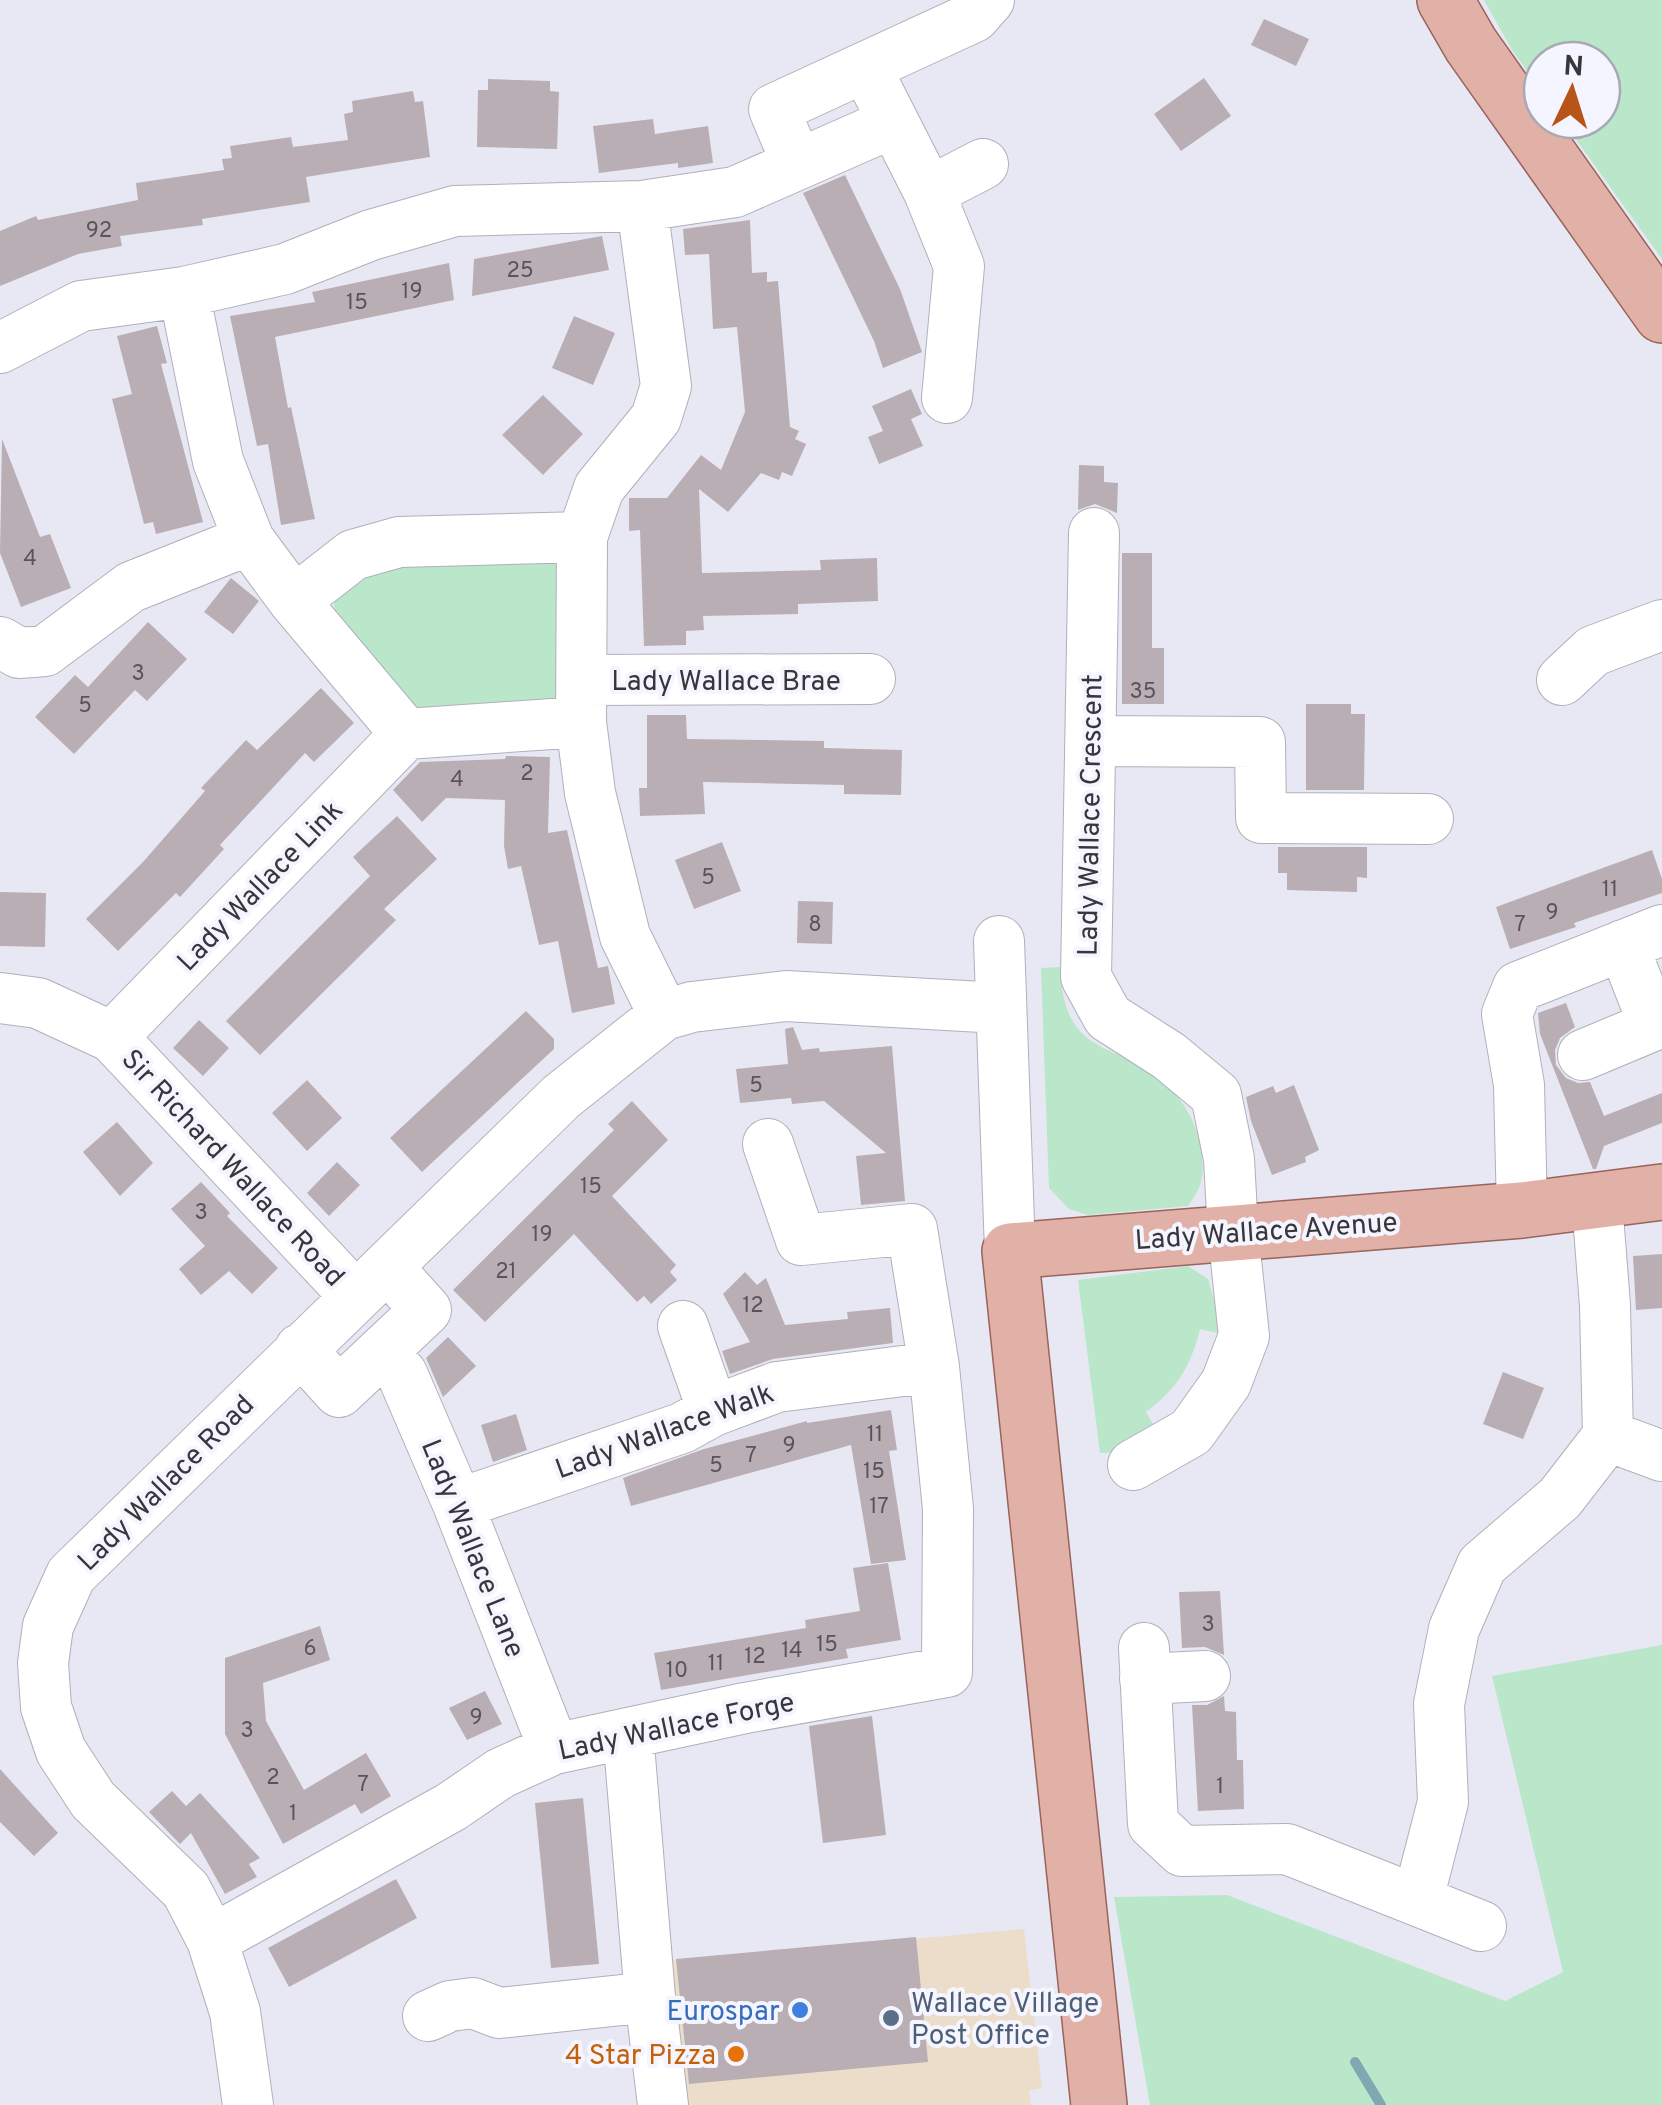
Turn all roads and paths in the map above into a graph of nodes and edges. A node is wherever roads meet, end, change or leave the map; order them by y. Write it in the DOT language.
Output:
graph roads {
  1 [pos="989,0"];
  2 [pos="1445,0"];
  3 [pos="866,68"];
  4 [pos="892,122"];
  5 [pos="796,164"];
  6 [pos="983,164"];
  7 [pos="929,192"];
  8 [pos="642,206"];
  9 [pos="184,292"];
  10 [pos="1662,315"];
  11 [pos="0,348"];
  12 [pos="947,398"];
  13 [pos="1094,533"];
  14 [pos="582,537"];
  15 [pos="249,540"];
  16 [pos="294,602"];
  17 [pos="1662,625"];
  18 [pos="0,642"];
  19 [pos="870,679"];
  20 [pos="1562,680"];
  21 [pos="582,701"];
  22 [pos="406,734"];
  23 [pos="1090,741"];
  24 [pos="1428,818"];
  25 [pos="1642,937"];
  26 [pos="999,941"];
  27 [pos="0,998"];
  28 [pos="1000,1008"];
  29 [pos="664,1015"];
  30 [pos="1658,1024"];
  31 [pos="112,1036"];
  32 [pos="1583,1055"];
  33 [pos="768,1144"];
  34 [pos="1662,1192"];
  35 [pos="1597,1202"];
  36 [pos="1522,1210"];
  37 [pos="1232,1232"];
  38 [pos="1010,1251"];
  39 [pos="372,1283"];
  40 [pos="684,1326"];
  41 [pos="300,1349"];
  42 [pos="383,1352"];
  43 [pos="934,1368"];
  44 [pos="712,1411"];
  45 [pos="1608,1436"];
  46 [pos="1662,1456"];
  47 [pos="1132,1465"];
  48 [pos="458,1504"];
  49 [pos="22,1660"];
  50 [pos="1205,1676"];
  51 [pos="628,1734"];
  52 [pos="554,1749"];
  53 [pos="1418,1900"];
  54 [pos="1481,1926"];
  55 [pos="212,1940"];
  56 [pos="650,1997"];
  57 [pos="428,2016"];
  58 [pos="248,2105"];
  59 [pos="664,2105"];
  60 [pos="1099,2105"];
  1 -- 3 [label="street"];
  2 -- 10 [label="main road"];
  3 -- 4 [label="street"];
  3 -- 5 [label="street"];
  4 -- 5 [label="street"];
  4 -- 7 [label="street"];
  5 -- 8 [label="street"];
  6 -- 7 [label="street"];
  7 -- 12 [label="street"];
  8 -- 9 [label="street"];
  8 -- 14 [label="street, Lady Wallace Brae"];
  9 -- 11 [label="street"];
  9 -- 15 [label="street"];
  13 -- 23 [label="street, Lady Wallace Crescent"];
  14 -- 16 [label="street"];
  14 -- 21 [label="street, Lady Wallace Brae"];
  15 -- 16 [label="street"];
  15 -- 18 [label="street"];
  16 -- 22 [label="street"];
  17 -- 20 [label="street"];
  19 -- 21 [label="street, Lady Wallace Brae"];
  21 -- 22 [label="street"];
  21 -- 29 [label="street, Lady Wallace Brae"];
  22 -- 31 [label="street, Lady Wallace Link"];
  23 -- 24 [label="street"];
  23 -- 37 [label="street, Lady Wallace Crescent"];
  25 -- 30 [label="street"];
  25 -- 36 [label="street"];
  26 -- 28 [label="street"];
  27 -- 31 [label="street, Sir Richard Wallace Road"];
  28 -- 29 [label="street, Lady Wallace Road"];
  28 -- 38 [label="street"];
  29 -- 39 [label="street, Lady Wallace Road"];
  30 -- 32 [label="street"];
  31 -- 39 [label="street, Sir Richard Wallace Road"];
  33 -- 43 [label="street"];
  34 -- 35 [label="main road, Lady Wallace Avenue"];
  35 -- 36 [label="main road, Lady Wallace Avenue"];
  35 -- 45 [label="street"];
  36 -- 37 [label="main road, Lady Wallace Avenue"];
  37 -- 38 [label="main road, Lady Wallace Avenue"];
  37 -- 47 [label="street, Lady Wallace Crescent"];
  38 -- 60 [label="main road"];
  39 -- 41 [label="street, Lady Wallace Road"];
  39 -- 42 [label="street"];
  40 -- 44 [label="street"];
  41 -- 42 [label="street"];
  41 -- 49 [label="street, Lady Wallace Road"];
  42 -- 48 [label="street, Lady Wallace Lane"];
  43 -- 44 [label="street, Lady Wallace Walk"];
  43 -- 51 [label="street, Lady Wallace Forge"];
  44 -- 48 [label="street, Lady Wallace Walk"];
  45 -- 46 [label="street"];
  45 -- 53 [label="street"];
  48 -- 52 [label="street, Lady Wallace Lane"];
  49 -- 55 [label="street, Lady Wallace Road"];
  50 -- 53 [label="street"];
  51 -- 52 [label="street, Lady Wallace Forge"];
  51 -- 56 [label="street"];
  52 -- 55 [label="street, Lady Wallace Forge"];
  53 -- 54 [label="street"];
  55 -- 58 [label="street, Lady Wallace Road"];
  56 -- 57 [label="street"];
  56 -- 59 [label="street"];
}
